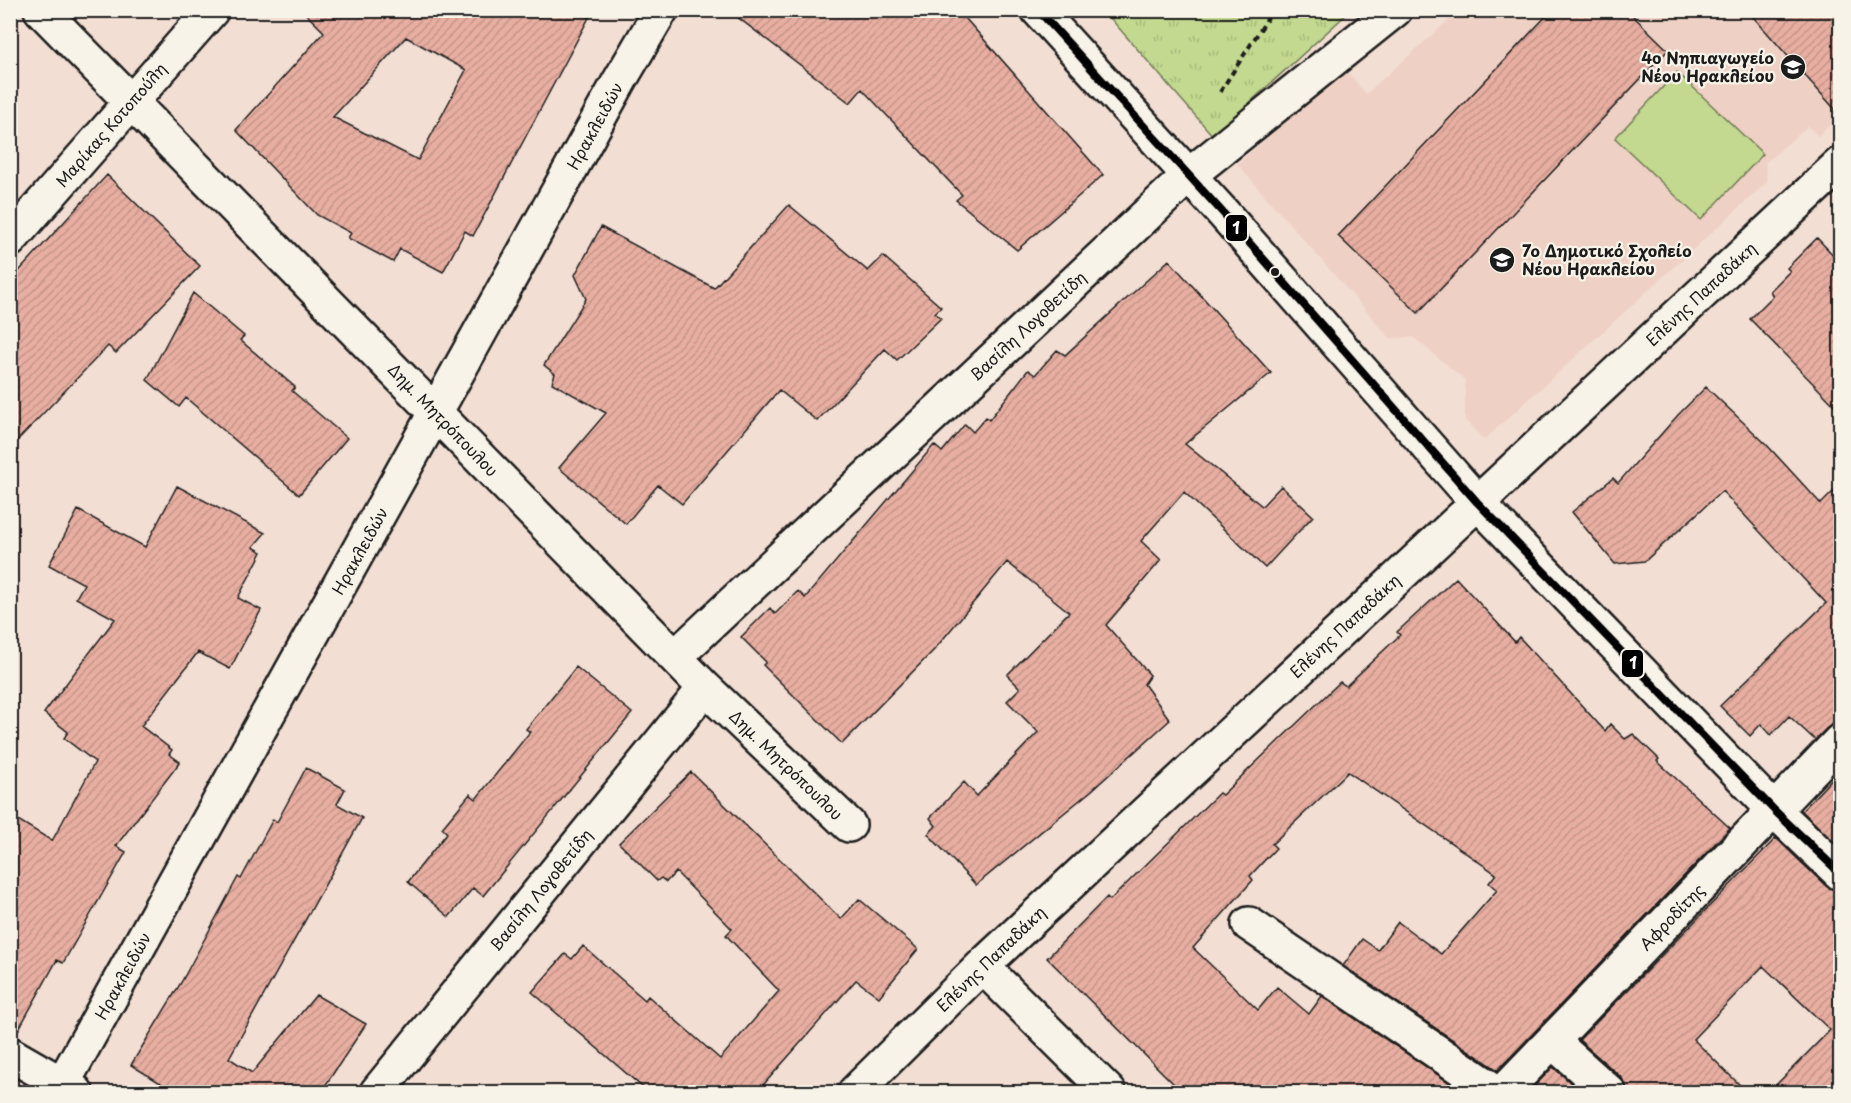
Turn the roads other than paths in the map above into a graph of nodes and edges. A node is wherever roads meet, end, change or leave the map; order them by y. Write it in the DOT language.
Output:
graph roads {
  1 [pos="41,10"];
  2 [pos="213,10"];
  3 [pos="662,10"];
  4 [pos="1395,10"];
  5 [pos="1038,11"];
  6 [pos="131,103"];
  7 [pos="1840,164"];
  8 [pos="1188,176"];
  9 [pos="10,240"];
  10 [pos="436,414"];
  11 [pos="1477,502"];
  12 [pos="675,657"];
  13 [pos="705,688"];
  14 [pos="1840,741"];
  15 [pos="1775,811"];
  16 [pos="849,825"];
  17 [pos="1840,873"];
  18 [pos="1249,924"];
  19 [pos="982,966"];
  20 [pos="1552,1041"];
  21 [pos="10,1054"];
  22 [pos="66,1090"];
  23 [pos="377,1092"];
  24 [pos="855,1092"];
  25 [pos="1109,1092"];
  26 [pos="1496,1092"];
  27 [pos="1503,1092"];
  28 [pos="1609,1092"];
  1 -- 6 [label="street, Δημ. Μητρόπουλου"];
  2 -- 6 [label="street, Μαρίκας Κοτοπούλη"];
  3 -- 10 [label="street, Ηρακλειδών"];
  4 -- 8 [label="street, Βασίλη Λογοθετίδη"];
  5 -- 8 [label="street"];
  6 -- 9 [label="street, Μαρίκας Κοτοπούλη"];
  6 -- 10 [label="street, Δημ. Μητρόπουλου"];
  7 -- 11 [label="street, Ελένης Παπαδάκη"];
  8 -- 11 [label="street"];
  8 -- 12 [label="street, Βασίλη Λογοθετίδη"];
  10 -- 12 [label="street, Δημ. Μητρόπουλου"];
  10 -- 22 [label="street, Ηρακλειδών"];
  11 -- 15 [label="street"];
  11 -- 19 [label="street, Ελένης Παπαδάκη"];
  12 -- 13 [label="street, Δημ. Μητρόπουλου"];
  13 -- 16 [label="street, Δημ. Μητρόπουλου"];
  13 -- 23 [label="street, Βασίλη Λογοθετίδη"];
  14 -- 15 [label="street, Αφροδίτης"];
  15 -- 17 [label="street"];
  15 -- 20 [label="street, Αφροδίτης"];
  18 -- 26 [label="street"];
  19 -- 24 [label="street, Ελένης Παπαδάκη"];
  19 -- 25 [label="street"];
  20 -- 27 [label="street, Αφροδίτης"];
  20 -- 28 [label="street"];
  21 -- 22 [label="street"];
}
